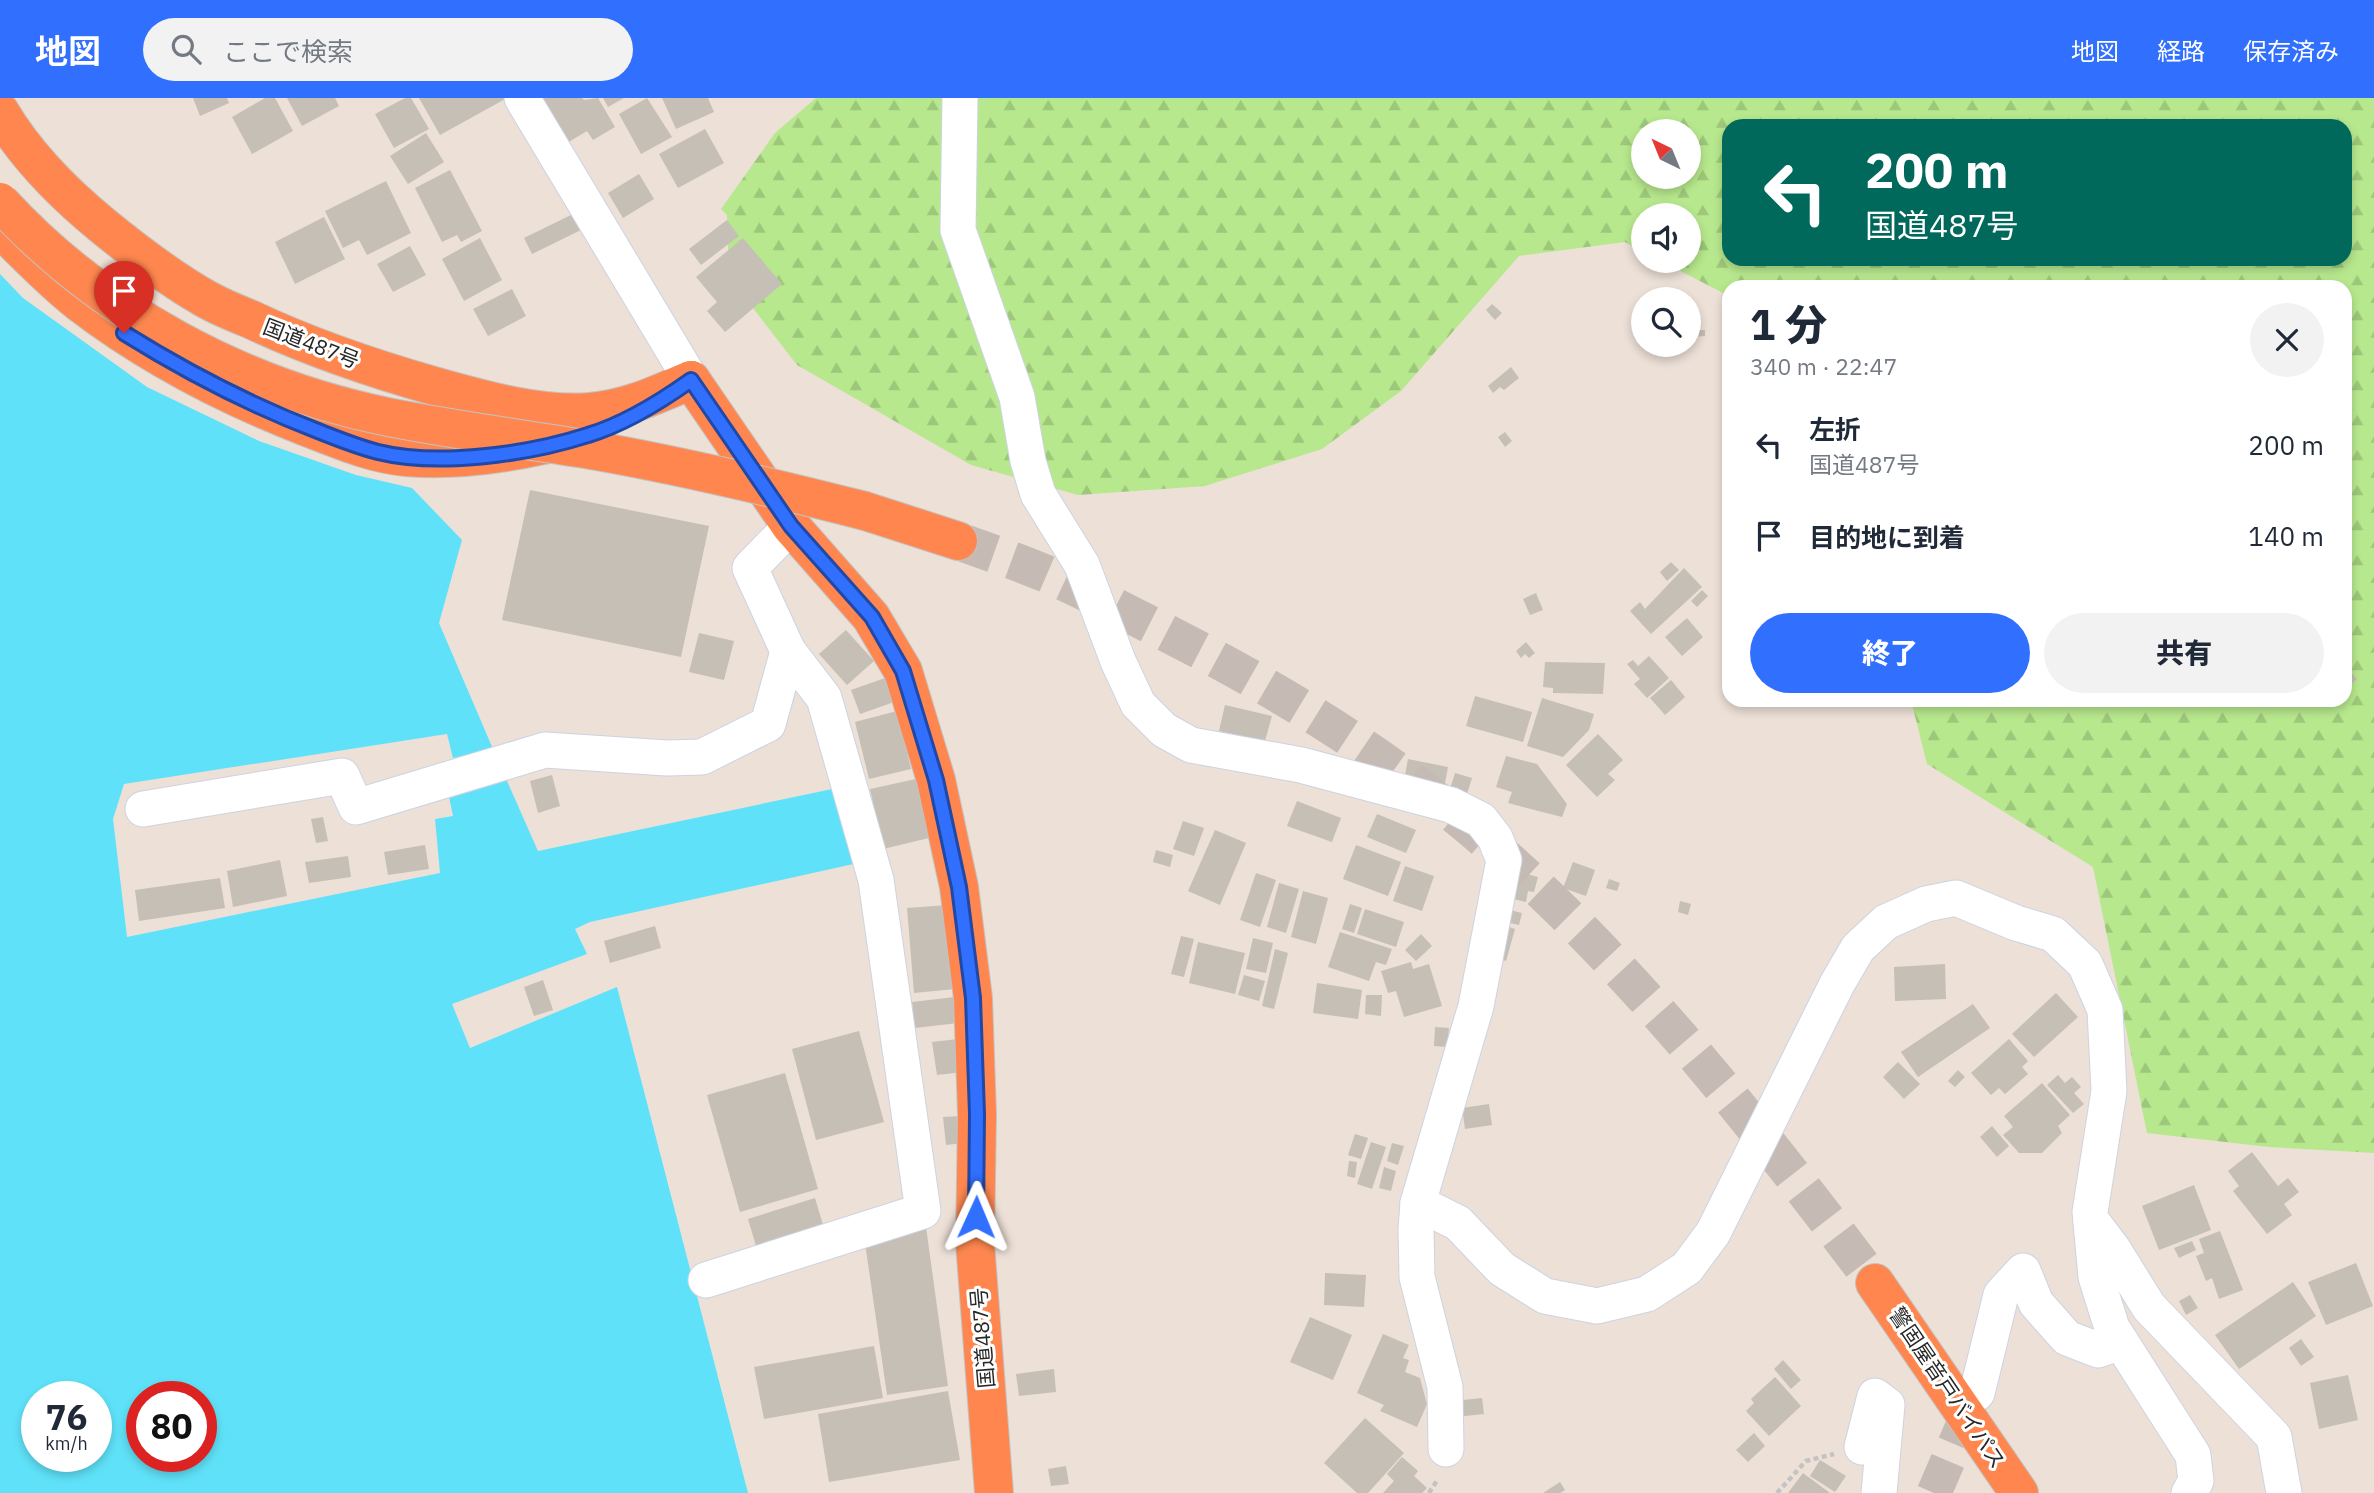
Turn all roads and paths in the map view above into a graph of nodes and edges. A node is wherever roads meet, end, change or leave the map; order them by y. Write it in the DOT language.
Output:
graph roads {
  1 [pos="522,98"];
  2 [pos="960,98"];
  3 [pos="0,112"];
  4 [pos="0,202"];
  5 [pos="0,228"];
  6 [pos="691,380"];
  7 [pos="791,526"];
  8 [pos="958,541"];
  9 [pos="788,651"];
  10 [pos="143,809"];
  11 [pos="1418,1203"];
  12 [pos="2091,1220"];
  13 [pos="706,1280"];
  14 [pos="1875,1283"];
  15 [pos="2121,1342"];
  16 [pos="1977,1393"];
  17 [pos="1862,1447"];
  18 [pos="1446,1449"];
  19 [pos="994,1493"];
  20 [pos="1777,1493"];
  21 [pos="1879,1493"];
  22 [pos="2019,1493"];
  23 [pos="2189,1493"];
  24 [pos="2284,1493"];
  1 -- 6 [label="street"];
  2 -- 11 [label="street"];
  3 -- 6 [label="highway, 国道487号"];
  4 -- 8 [label="highway, bridge"];
  5 -- 6 [label="highway"];
  6 -- 7 [label="highway, 国道487号"];
  7 -- 9 [label="street"];
  7 -- 19 [label="highway, 国道487号"];
  9 -- 10 [label="street"];
  9 -- 13 [label="street"];
  11 -- 12 [label="street"];
  11 -- 18 [label="street"];
  12 -- 15 [label="street"];
  12 -- 24 [label="street"];
  14 -- 22 [label="highway, 警固屋音戸バイパス"];
  15 -- 16 [label="street"];
  15 -- 23 [label="street"];
  17 -- 20 [label="path"];
  17 -- 21 [label="street"];
}
